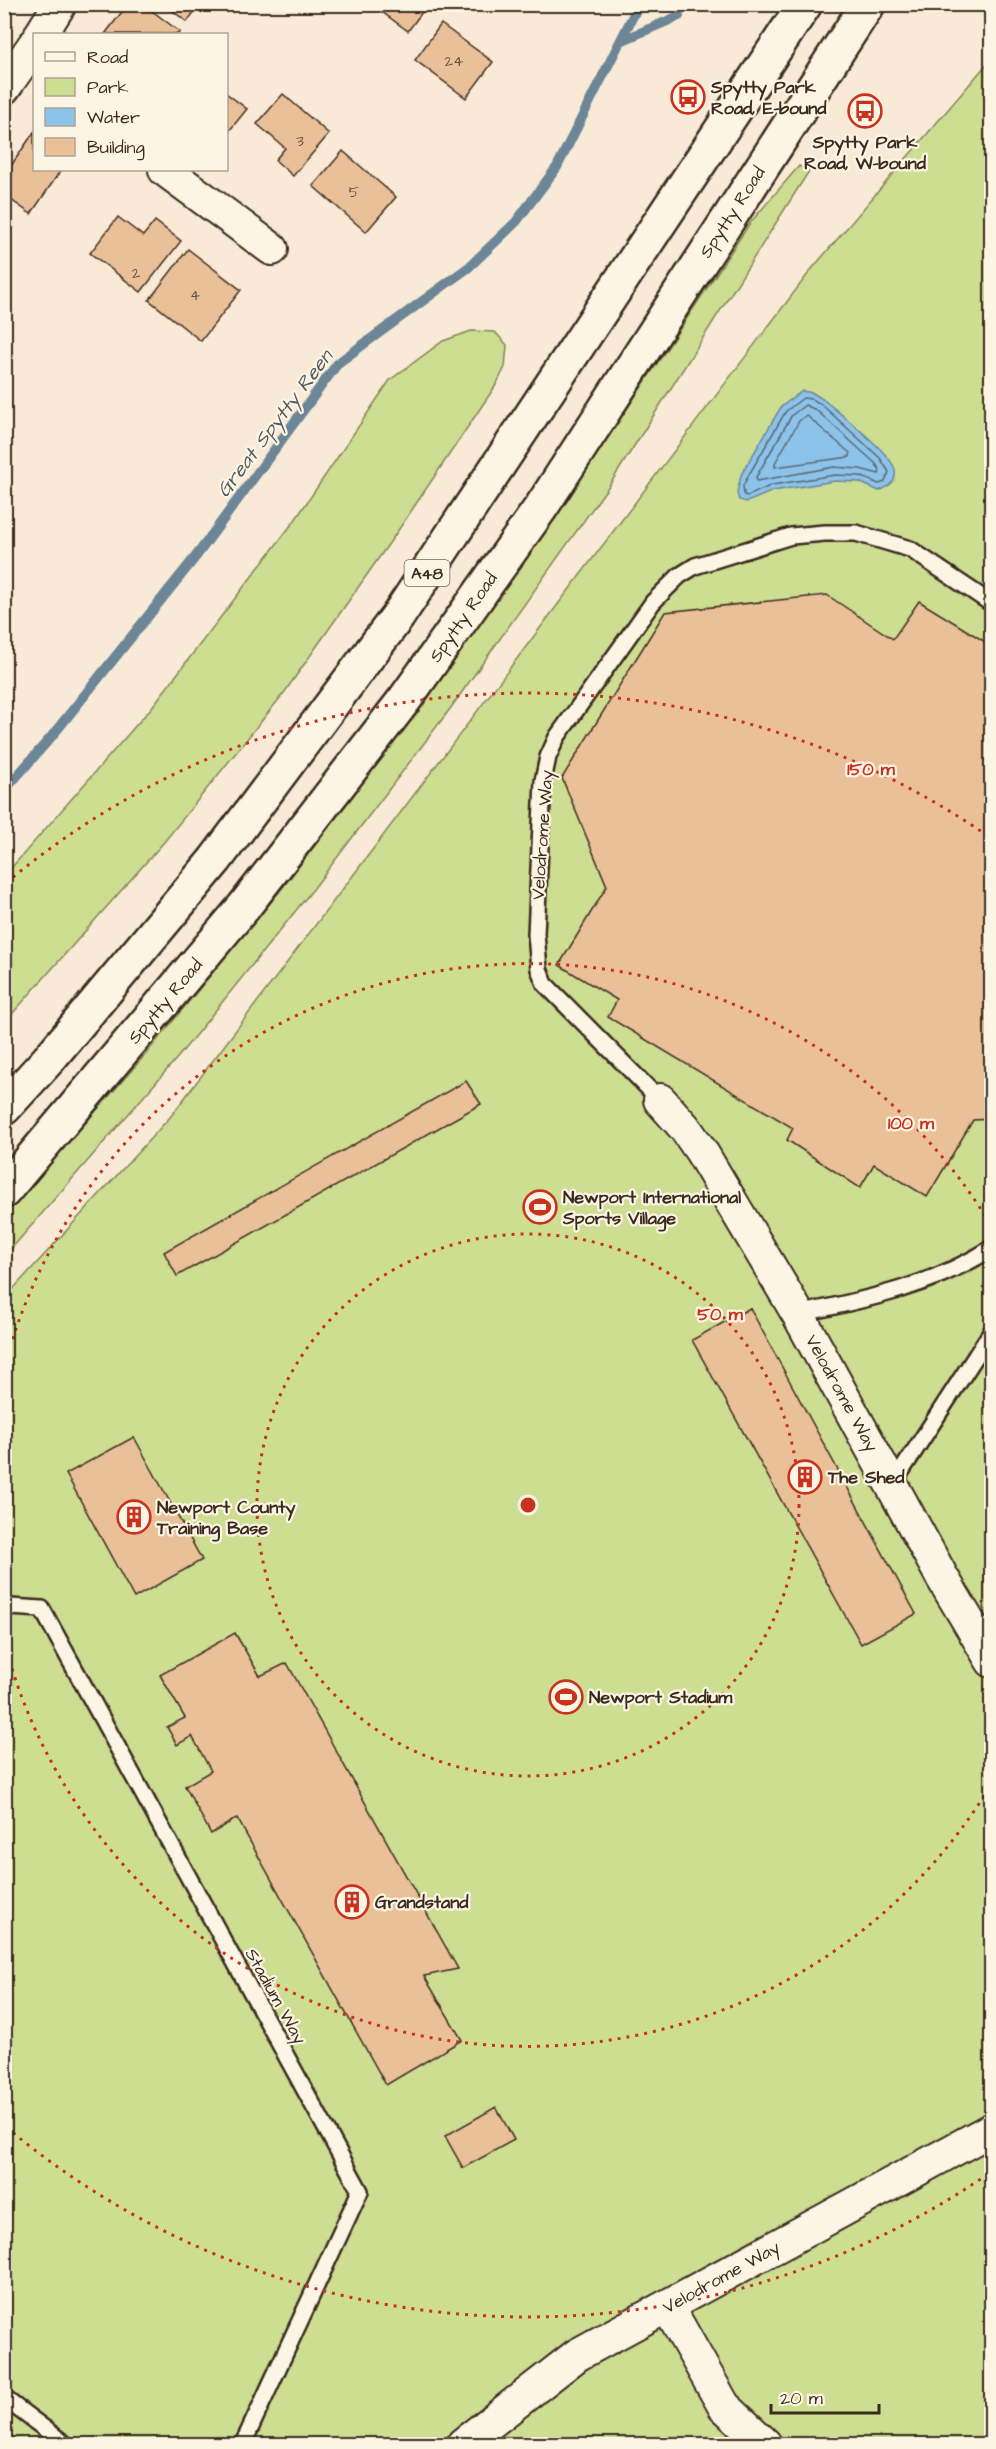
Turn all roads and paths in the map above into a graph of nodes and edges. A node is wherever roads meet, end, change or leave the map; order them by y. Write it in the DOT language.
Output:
graph roads {
  1 [pos="60,4"];
  2 [pos="805,4"];
  3 [pos="868,4"];
  4 [pos="42,33"];
  5 [pos="166,171"];
  6 [pos="272,249"];
  7 [pos="992,604"];
  8 [pos="660,1100"];
  9 [pos="4,1108"];
  10 [pos="4,1191"];
  11 [pos="992,1248"];
  12 [pos="798,1314"];
  13 [pos="992,1331"];
  14 [pos="893,1484"];
  15 [pos="4,1610"];
  16 [pos="992,1661"];
  17 [pos="992,2129"];
  18 [pos="668,2307"];
  19 [pos="4,2398"];
  20 [pos="65,2445"];
  21 [pos="243,2445"];
  22 [pos="463,2445"];
  23 [pos="765,2445"];
  1 -- 4 [label="street"];
  2 -- 9 [label="main road, A48"];
  3 -- 10 [label="main road, Spytty Road"];
  5 -- 6 [label="street"];
  7 -- 8 [label="lane, Velodrome Way"];
  8 -- 12 [label="street, Velodrome Way"];
  11 -- 12 [label="lane, Velodrome Way"];
  12 -- 14 [label="street, Velodrome Way"];
  13 -- 14 [label="lane"];
  14 -- 16 [label="street, Velodrome Way"];
  15 -- 21 [label="lane, Stadium Way"];
  17 -- 18 [label="street, Velodrome Way"];
  18 -- 22 [label="street, Velodrome Way"];
  18 -- 23 [label="street"];
  19 -- 20 [label="lane"];
}
